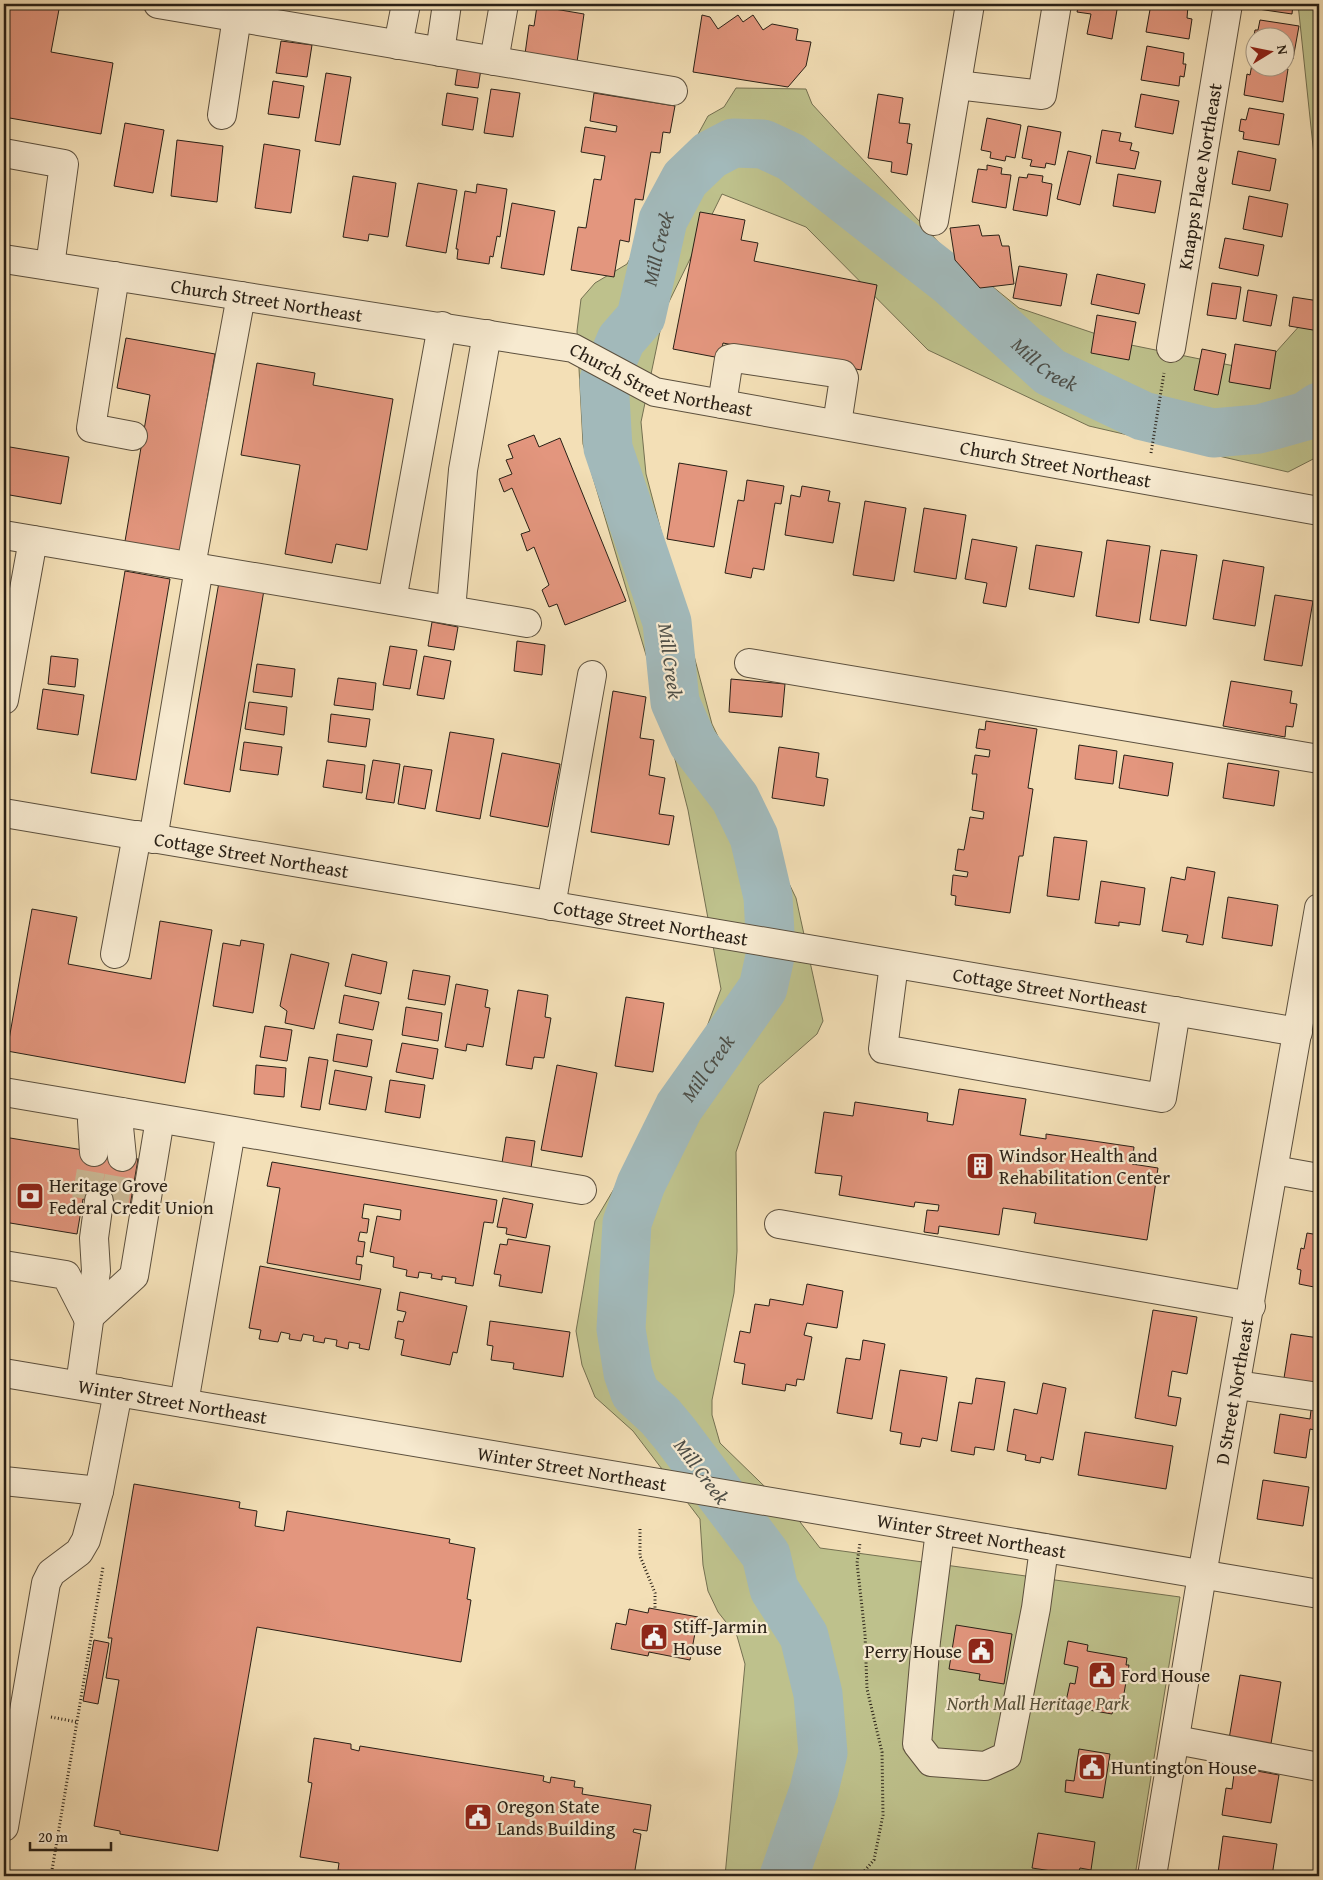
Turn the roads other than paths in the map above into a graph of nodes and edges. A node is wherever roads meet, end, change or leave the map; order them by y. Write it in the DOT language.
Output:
graph roads {
  1 [pos="158,4"];
  2 [pos="406,4"];
  3 [pos="447,4"];
  4 [pos="504,4"];
  5 [pos="970,4"];
  6 [pos="1057,4"];
  7 [pos="1228,4"];
  8 [pos="203,8"];
  9 [pos="272,13"];
  10 [pos="237,17"];
  11 [pos="398,45"];
  12 [pos="440,52"];
  13 [pos="494,61"];
  14 [pos="956,84"];
  15 [pos="673,91"];
  16 [pos="222,115"];
  17 [pos="4,154"];
  18 [pos="934,221"];
  19 [pos="4,259"];
  20 [pos="50,266"];
  21 [pos="115,276"];
  22 [pos="241,296"];
  23 [pos="442,326"];
  24 [pos="487,334"];
  25 [pos="1168,356"];
  26 [pos="722,404"];
  27 [pos="837,424"];
  28 [pos="133,436"];
  29 [pos="1319,511"];
  30 [pos="4,535"];
  31 [pos="33,540"];
  32 [pos="195,567"];
  33 [pos="392,600"];
  34 [pos="451,610"];
  35 [pos="527,622"];
  36 [pos="750,663"];
  37 [pos="592,675"];
  38 [pos="4,700"];
  39 [pos="1319,759"];
  40 [pos="4,813"];
  41 [pos="145,837"];
  42 [pos="552,906"];
  43 [pos="1319,908"];
  44 [pos="115,954"];
  45 [pos="894,964"];
  46 [pos="1314,966"];
  47 [pos="1176,1011"];
  48 [pos="1298,1032"];
  49 [pos="4,1092"];
  50 [pos="108,1110"];
  51 [pos="160,1119"];
  52 [pos="231,1131"];
  53 [pos="108,1155"];
  54 [pos="1274,1170"];
  55 [pos="1319,1178"];
  56 [pos="582,1190"];
  57 [pos="100,1202"];
  58 [pos="779,1224"];
  59 [pos="4,1265"];
  60 [pos="1251,1306"];
  61 [pos="88,1318"];
  62 [pos="4,1372"];
  63 [pos="80,1385"];
  64 [pos="1237,1385"];
  65 [pos="118,1392"];
  66 [pos="1319,1397"];
  67 [pos="184,1403"];
  68 [pos="4,1481"];
  69 [pos="99,1491"];
  70 [pos="940,1530"];
  71 [pos="1044,1548"];
  72 [pos="1202,1575"];
  73 [pos="1319,1594"];
  74 [pos="1176,1740"];
  75 [pos="1319,1767"];
  76 [pos="4,1825"];
  77 [pos="1152,1876"];
  1 -- 8 [label="street"];
  2 -- 11 [label="street"];
  3 -- 12 [label="street"];
  4 -- 13 [label="street"];
  5 -- 14 [label="street"];
  6 -- 14 [label="street"];
  7 -- 25 [label="street, Knapps Place Northeast"];
  8 -- 10 [label="street"];
  9 -- 10 [label="street"];
  9 -- 11 [label="street"];
  10 -- 16 [label="street"];
  11 -- 12 [label="street"];
  12 -- 13 [label="street"];
  13 -- 15 [label="street"];
  14 -- 18 [label="street"];
  17 -- 20 [label="street"];
  19 -- 20 [label="street, Church Street Northeast"];
  20 -- 21 [label="street, Church Street Northeast"];
  21 -- 22 [label="street, Church Street Northeast"];
  21 -- 28 [label="street"];
  22 -- 23 [label="street, Church Street Northeast"];
  22 -- 32 [label="street"];
  23 -- 24 [label="street, Church Street Northeast"];
  23 -- 33 [label="street"];
  24 -- 26 [label="street, Church Street Northeast"];
  24 -- 34 [label="street"];
  26 -- 27 [label="street, Church Street Northeast"];
  26 -- 27 [label="street"];
  27 -- 29 [label="street, Church Street Northeast"];
  30 -- 31 [label="street"];
  31 -- 32 [label="street"];
  31 -- 38 [label="street"];
  32 -- 33 [label="street"];
  32 -- 41 [label="street"];
  33 -- 34 [label="street"];
  34 -- 35 [label="street"];
  36 -- 39 [label="street"];
  37 -- 42 [label="street"];
  40 -- 41 [label="street, Cottage Street Northeast"];
  41 -- 42 [label="street, Cottage Street Northeast"];
  41 -- 44 [label="street"];
  42 -- 45 [label="street, Cottage Street Northeast"];
  43 -- 46 [label="street, D Street Northeast"];
  45 -- 47 [label="street, Cottage Street Northeast"];
  45 -- 47 [label="street"];
  46 -- 48 [label="street, D Street Northeast"];
  47 -- 48 [label="street, Cottage Street Northeast"];
  48 -- 54 [label="street, D Street Northeast"];
  49 -- 50 [label="street"];
  50 -- 51 [label="street"];
  50 -- 53 [label="street"];
  51 -- 52 [label="street"];
  51 -- 61 [label="street"];
  52 -- 56 [label="street"];
  52 -- 67 [label="street"];
  54 -- 55 [label="street"];
  54 -- 60 [label="street, D Street Northeast"];
  57 -- 61 [label="street"];
  58 -- 60 [label="street"];
  59 -- 61 [label="street"];
  60 -- 64 [label="street, D Street Northeast"];
  61 -- 63 [label="street"];
  62 -- 63 [label="street, Winter Street Northeast"];
  63 -- 65 [label="street, Winter Street Northeast"];
  64 -- 66 [label="street"];
  64 -- 72 [label="street, D Street Northeast"];
  65 -- 67 [label="street, Winter Street Northeast"];
  65 -- 69 [label="street"];
  67 -- 70 [label="street, Winter Street Northeast"];
  68 -- 69 [label="street"];
  69 -- 76 [label="street"];
  70 -- 71 [label="street, Winter Street Northeast"];
  70 -- 71 [label="street"];
  71 -- 72 [label="street, Winter Street Northeast"];
  72 -- 73 [label="street, Winter Street Northeast"];
  72 -- 74 [label="street, D Street Northeast"];
  74 -- 75 [label="street"];
  74 -- 77 [label="street, D Street Northeast"];
}
